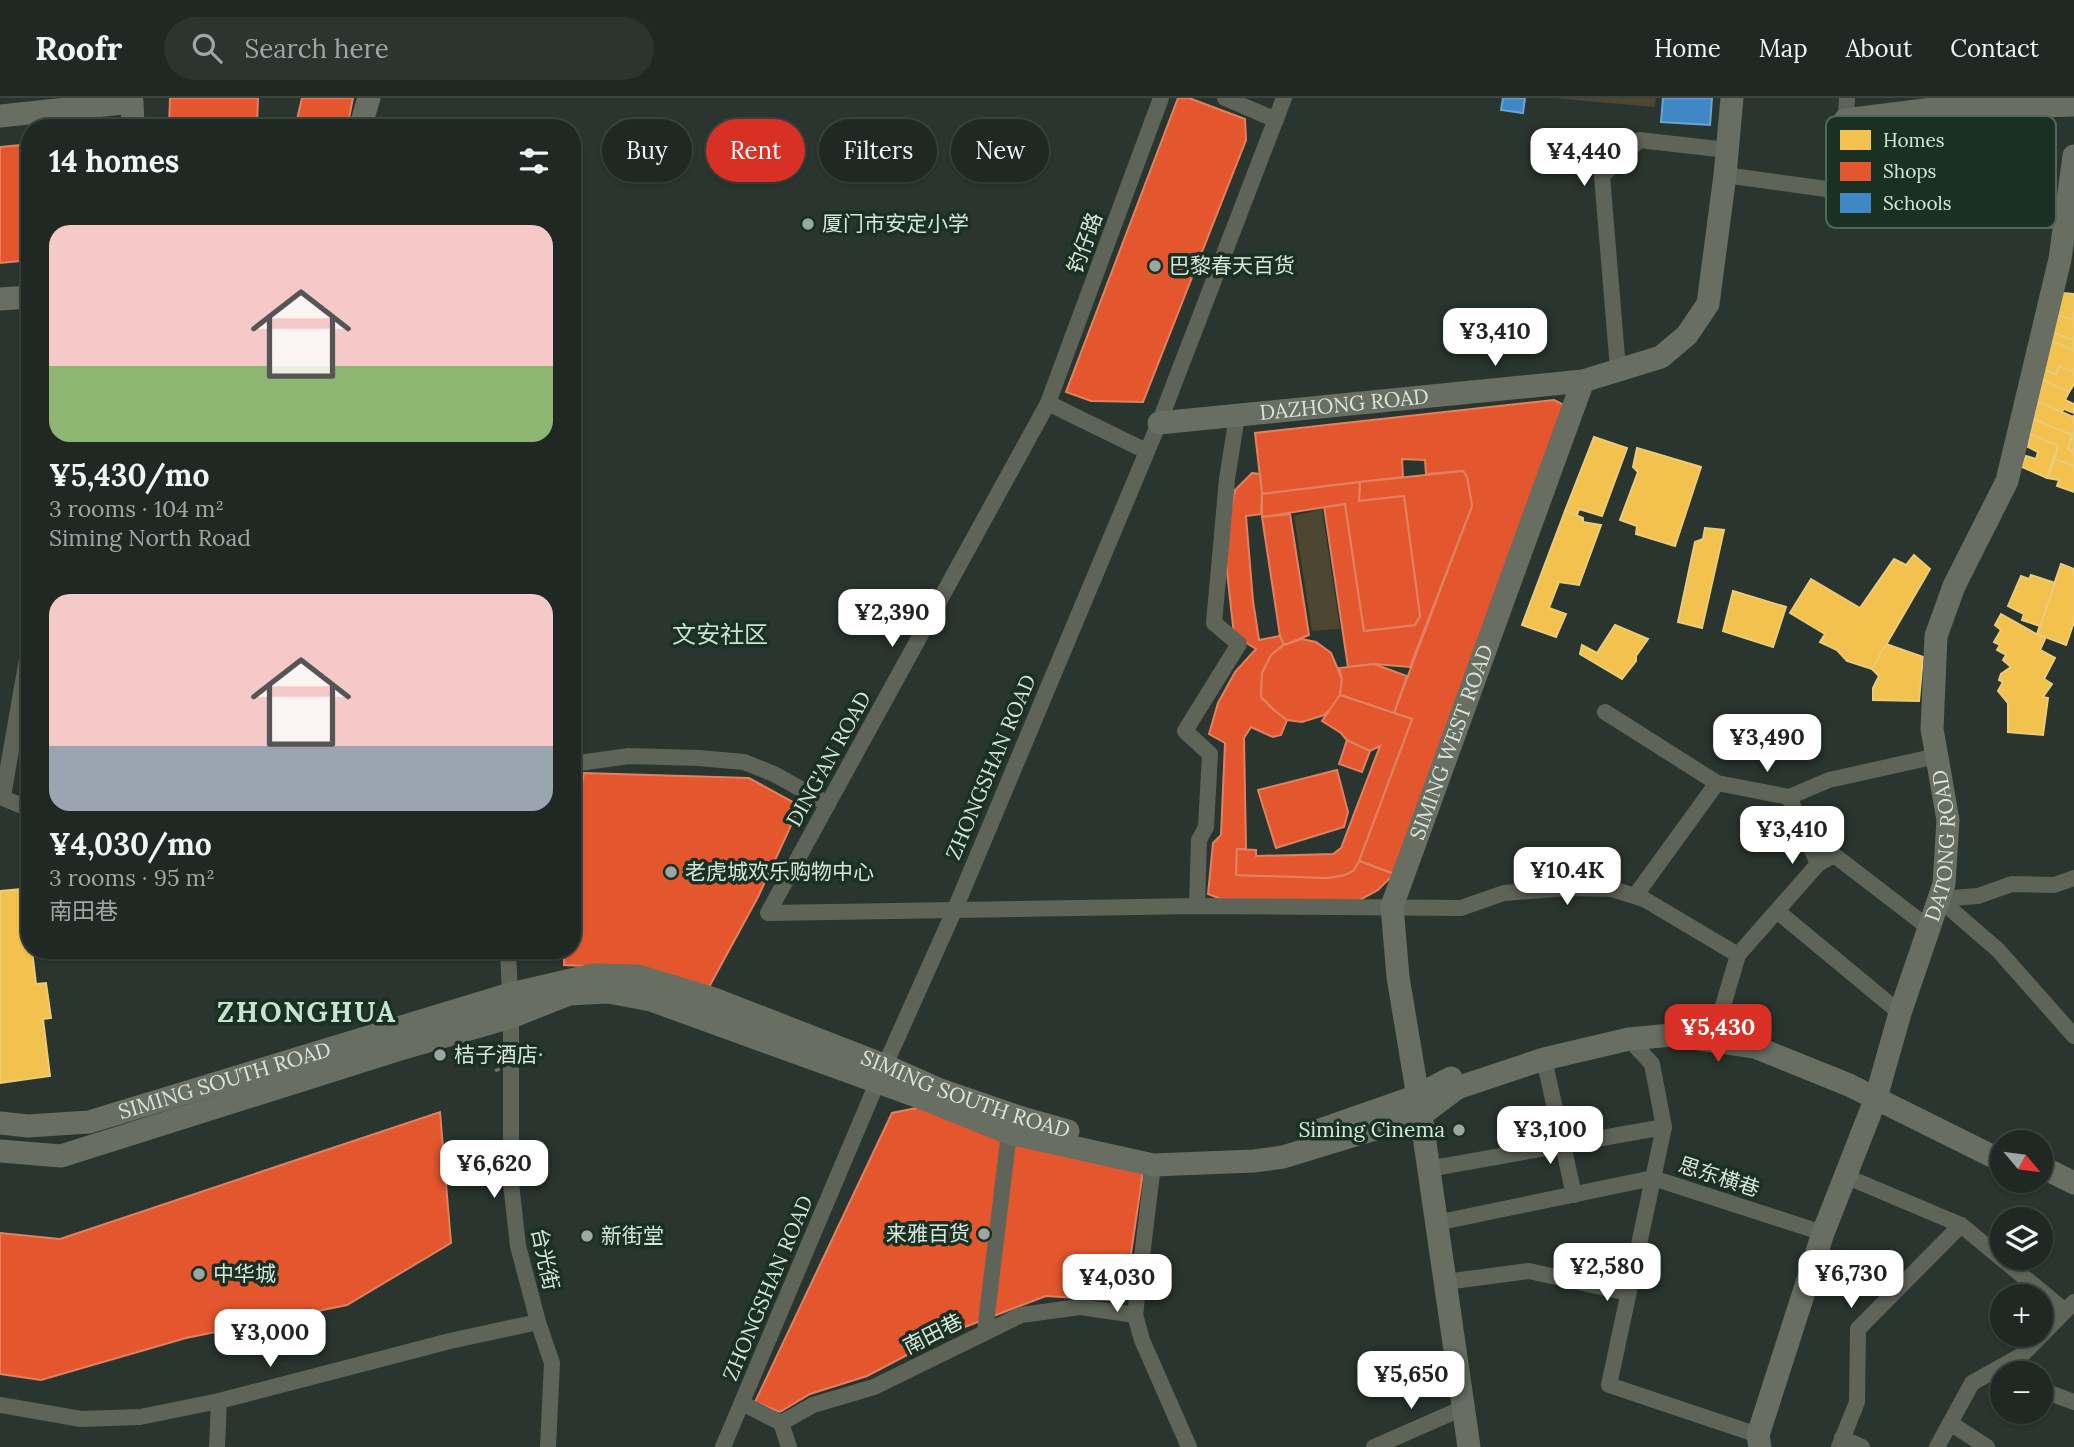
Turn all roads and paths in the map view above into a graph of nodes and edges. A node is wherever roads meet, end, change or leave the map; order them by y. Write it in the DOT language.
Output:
graph roads {
  1 [pos="369,98"];
  2 [pos="1161,98"];
  3 [pos="1225,98"];
  4 [pos="1284,98"];
  5 [pos="1732,98"];
  6 [pos="1987,103"];
  7 [pos="1931,104"];
  8 [pos="2074,105"];
  9 [pos="1846,109"];
  10 [pos="0,116"];
  11 [pos="132,119"];
  12 [pos="363,119"];
  13 [pos="1276,120"];
  14 [pos="1727,150"];
  15 [pos="2074,156"];
  16 [pos="1725,175"];
  17 [pos="1826,189"];
  18 [pos="2056,221"];
  19 [pos="2065,221"];
  20 [pos="2067,259"];
  21 [pos="21,298"];
  22 [pos="0,299"];
  23 [pos="1618,369"];
  24 [pos="1583,381"];
  25 [pos="1048,403"];
  26 [pos="1237,416"];
  27 [pos="1159,423"];
  28 [pos="1146,451"];
  29 [pos="21,692"];
  30 [pos="1605,712"];
  31 [pos="1937,756"];
  32 [pos="581,763"];
  33 [pos="1717,783"];
  34 [pos="2,797"];
  35 [pos="1789,797"];
  36 [pos="828,804"];
  37 [pos="21,805"];
  38 [pos="1818,864"];
  39 [pos="2074,878"];
  40 [pos="1635,896"];
  41 [pos="1939,899"];
  42 [pos="1196,906"];
  43 [pos="1392,906"];
  44 [pos="955,909"];
  45 [pos="1777,911"];
  46 [pos="1929,928"];
  47 [pos="1738,955"];
  48 [pos="508,959"];
  49 [pos="510,994"];
  50 [pos="1900,1013"];
  51 [pos="511,1017"];
  52 [pos="1717,1026"];
  53 [pos="2074,1036"];
  54 [pos="1629,1039"];
  55 [pos="533,1053"];
  56 [pos="1544,1059"];
  57 [pos="495,1071"];
  58 [pos="881,1074"];
  59 [pos="1877,1092"];
  60 [pos="1419,1105"];
  61 [pos="0,1123"];
  62 [pos="1664,1127"];
  63 [pos="1009,1133"];
  64 [pos="1990,1142"];
  65 [pos="1564,1144"];
  66 [pos="0,1151"];
  67 [pos="1990,1154"];
  68 [pos="1153,1165"];
  69 [pos="1428,1169"];
  70 [pos="2053,1172"];
  71 [pos="1845,1176"];
  72 [pos="1653,1178"];
  73 [pos="2074,1183"];
  74 [pos="2053,1186"];
  75 [pos="1574,1195"];
  76 [pos="2074,1197"];
  77 [pos="1436,1223"];
  78 [pos="1961,1225"];
  79 [pos="1823,1233"];
  80 [pos="1445,1282"];
  81 [pos="1628,1293"];
  82 [pos="2070,1306"];
  83 [pos="1135,1315"];
  84 [pos="538,1322"];
  85 [pos="985,1331"];
  86 [pos="2011,1361"];
  87 [pos="1990,1373"];
  88 [pos="2053,1393"];
  89 [pos="219,1401"];
  90 [pos="2074,1402"];
  91 [pos="742,1403"];
  92 [pos="0,1405"];
  93 [pos="1463,1408"];
  94 [pos="781,1423"];
  95 [pos="1950,1423"];
  96 [pos="1759,1441"];
  97 [pos="1840,1443"];
  98 [pos="217,1447"];
  99 [pos="548,1447"];
  100 [pos="723,1447"];
  101 [pos="789,1447"];
  102 [pos="1189,1447"];
  103 [pos="1374,1447"];
  104 [pos="1469,1447"];
  105 [pos="1862,1447"];
  106 [pos="1937,1447"];
  107 [pos="1987,1447"];
  1 -- 12 [label="main road"];
  2 -- 25 [label="street, 钓仔路"];
  3 -- 13 [label="street"];
  4 -- 13 [label="street, ZHONGSHAN ROAD"];
  5 -- 14 [label="main road, DAZHONG ROAD"];
  6 -- 7 [label="main road"];
  6 -- 8 [label="main road"];
  7 -- 9 [label="main road"];
  10 -- 11 [label="main road"];
  13 -- 27 [label="street, ZHONGSHAN ROAD"];
  14 -- 16 [label="main road, DAZHONG ROAD"];
  14 -- 23 [label="street"];
  15 -- 19 [label="main road, DATONG ROAD"];
  16 -- 17 [label="street"];
  16 -- 23 [label="main road, DAZHONG ROAD"];
  18 -- 19 [label="street"];
  19 -- 20 [label="main road, DATONG ROAD"];
  20 -- 31 [label="main road, DATONG ROAD"];
  21 -- 22 [label="main road"];
  23 -- 24 [label="main road, DAZHONG ROAD"];
  24 -- 26 [label="main road, DAZHONG ROAD"];
  24 -- 43 [label="main road, SIMING WEST ROAD"];
  25 -- 28 [label="street"];
  25 -- 36 [label="street, DING'AN ROAD"];
  26 -- 27 [label="main road, DAZHONG ROAD"];
  26 -- 42 [label="street"];
  27 -- 28 [label="street, ZHONGSHAN ROAD"];
  28 -- 44 [label="street, ZHONGSHAN ROAD"];
  29 -- 34 [label="street"];
  30 -- 33 [label="street"];
  31 -- 35 [label="street"];
  31 -- 41 [label="main road, DATONG ROAD"];
  32 -- 36 [label="street"];
  33 -- 35 [label="street"];
  33 -- 40 [label="street"];
  34 -- 37 [label="street"];
  35 -- 38 [label="street"];
  36 -- 44 [label="street, DING'AN ROAD"];
  38 -- 45 [label="street"];
  38 -- 46 [label="street"];
  39 -- 41 [label="street"];
  40 -- 43 [label="street"];
  40 -- 47 [label="street"];
  41 -- 46 [label="main road, DATONG ROAD"];
  41 -- 53 [label="street"];
  42 -- 43 [label="street"];
  42 -- 44 [label="street"];
  43 -- 60 [label="main road, SIMING WEST ROAD"];
  44 -- 58 [label="street, ZHONGSHAN ROAD"];
  45 -- 47 [label="street"];
  45 -- 50 [label="street"];
  46 -- 50 [label="main road, DATONG ROAD"];
  47 -- 52 [label="street"];
  48 -- 49 [label="street, 台光街"];
  49 -- 51 [label="street, 台光街"];
  49 -- 58 [label="main road, SIMING SOUTH ROAD"];
  49 -- 61 [label="main road, SIMING SOUTH ROAD"];
  50 -- 59 [label="main road, DATONG ROAD"];
  51 -- 58 [label="main road, SIMING SOUTH ROAD"];
  51 -- 66 [label="main road, SIMING SOUTH ROAD"];
  51 -- 84 [label="street, 台光街"];
  52 -- 59 [label="main road, SIMING SOUTH ROAD"];
  52 -- 60 [label="main road, SIMING SOUTH ROAD"];
  54 -- 56 [label="main road"];
  54 -- 59 [label="main road"];
  54 -- 62 [label="street"];
  55 -- 57 [label="path, bridge"];
  56 -- 60 [label="main road"];
  56 -- 65 [label="street"];
  58 -- 60 [label="main road, SIMING SOUTH ROAD"];
  58 -- 63 [label="main road, SIMING SOUTH ROAD"];
  58 -- 91 [label="street, ZHONGSHAN ROAD"];
  59 -- 64 [label="main road, SIMING SOUTH ROAD"];
  59 -- 67 [label="main road"];
  59 -- 71 [label="main road, DATONG ROAD"];
  60 -- 68 [label="main road, SIMING SOUTH ROAD"];
  60 -- 69 [label="main road, SIMING WEST ROAD"];
  62 -- 65 [label="street"];
  62 -- 72 [label="street"];
  63 -- 68 [label="main road, SIMING SOUTH ROAD"];
  63 -- 85 [label="street"];
  65 -- 69 [label="street"];
  65 -- 75 [label="street"];
  68 -- 83 [label="street"];
  69 -- 77 [label="main road, SIMING WEST ROAD"];
  70 -- 73 [label="main road"];
  71 -- 78 [label="street"];
  71 -- 79 [label="main road, DATONG ROAD"];
  72 -- 75 [label="street, 思东横巷"];
  72 -- 79 [label="street, 思东横巷"];
  72 -- 81 [label="street"];
  74 -- 76 [label="main road"];
  75 -- 77 [label="street, 思东横巷"];
  77 -- 80 [label="main road, SIMING WEST ROAD"];
  78 -- 82 [label="street"];
  78 -- 97 [label="street"];
  79 -- 96 [label="main road, DATONG ROAD"];
  80 -- 81 [label="street"];
  80 -- 93 [label="main road, SIMING WEST ROAD"];
  81 -- 96 [label="street"];
  82 -- 86 [label="street"];
  83 -- 85 [label="street, 南田巷"];
  83 -- 102 [label="street"];
  84 -- 89 [label="street"];
  84 -- 99 [label="street, 台光街"];
  85 -- 94 [label="street, 南田巷"];
  87 -- 95 [label="street"];
  88 -- 90 [label="street"];
  89 -- 92 [label="street"];
  89 -- 98 [label="street"];
  91 -- 94 [label="street"];
  91 -- 100 [label="street, ZHONGSHAN ROAD"];
  93 -- 103 [label="street"];
  93 -- 104 [label="main road, SIMING WEST ROAD"];
  94 -- 101 [label="street"];
  95 -- 106 [label="street"];
  95 -- 107 [label="street"];
  97 -- 105 [label="street"];
}
